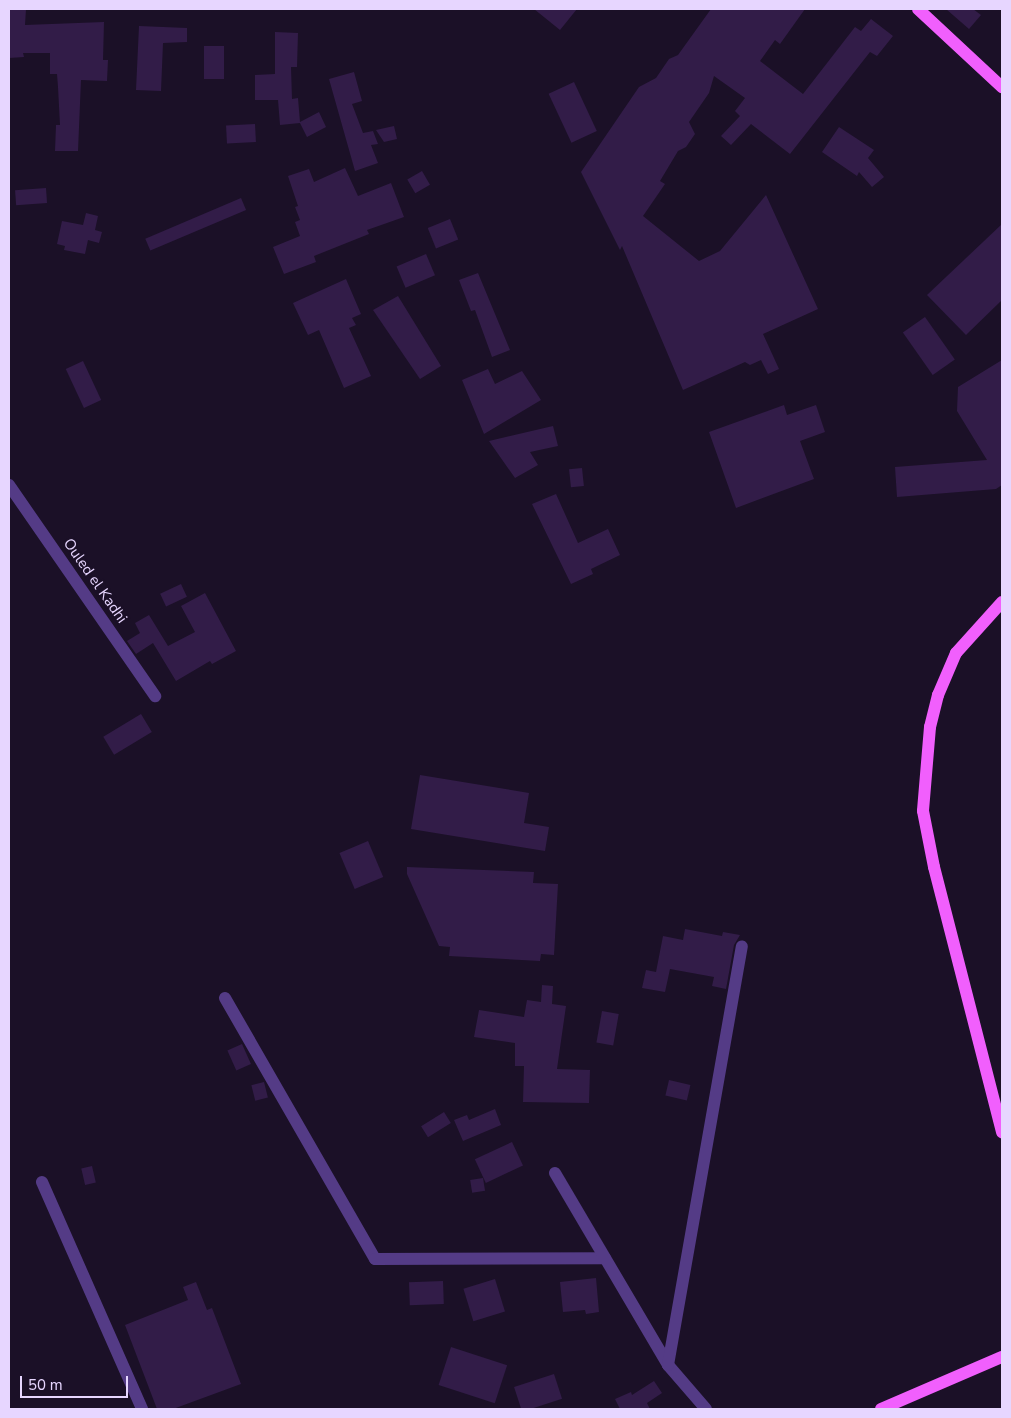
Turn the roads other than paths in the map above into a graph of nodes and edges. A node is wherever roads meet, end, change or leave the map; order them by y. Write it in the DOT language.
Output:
graph roads {
  1 [pos="918,9"];
  2 [pos="1002,87"];
  3 [pos="9,486"];
  4 [pos="1002,602"];
  5 [pos="155,696"];
  6 [pos="742,946"];
  7 [pos="225,998"];
  8 [pos="1002,1132"];
  9 [pos="555,1172"];
  10 [pos="42,1182"];
  11 [pos="605,1258"];
  12 [pos="1002,1357"];
  13 [pos="668,1365"];
  14 [pos="142,1409"];
  15 [pos="706,1409"];
  16 [pos="881,1409"];
  1 -- 2 [label="main road"];
  3 -- 5 [label="street, Ouled el Kadhi"];
  4 -- 8 [label="main road"];
  6 -- 13 [label="street"];
  7 -- 11 [label="street"];
  9 -- 11 [label="street"];
  10 -- 14 [label="street"];
  11 -- 13 [label="street"];
  12 -- 16 [label="main road"];
  13 -- 15 [label="street"];
}
